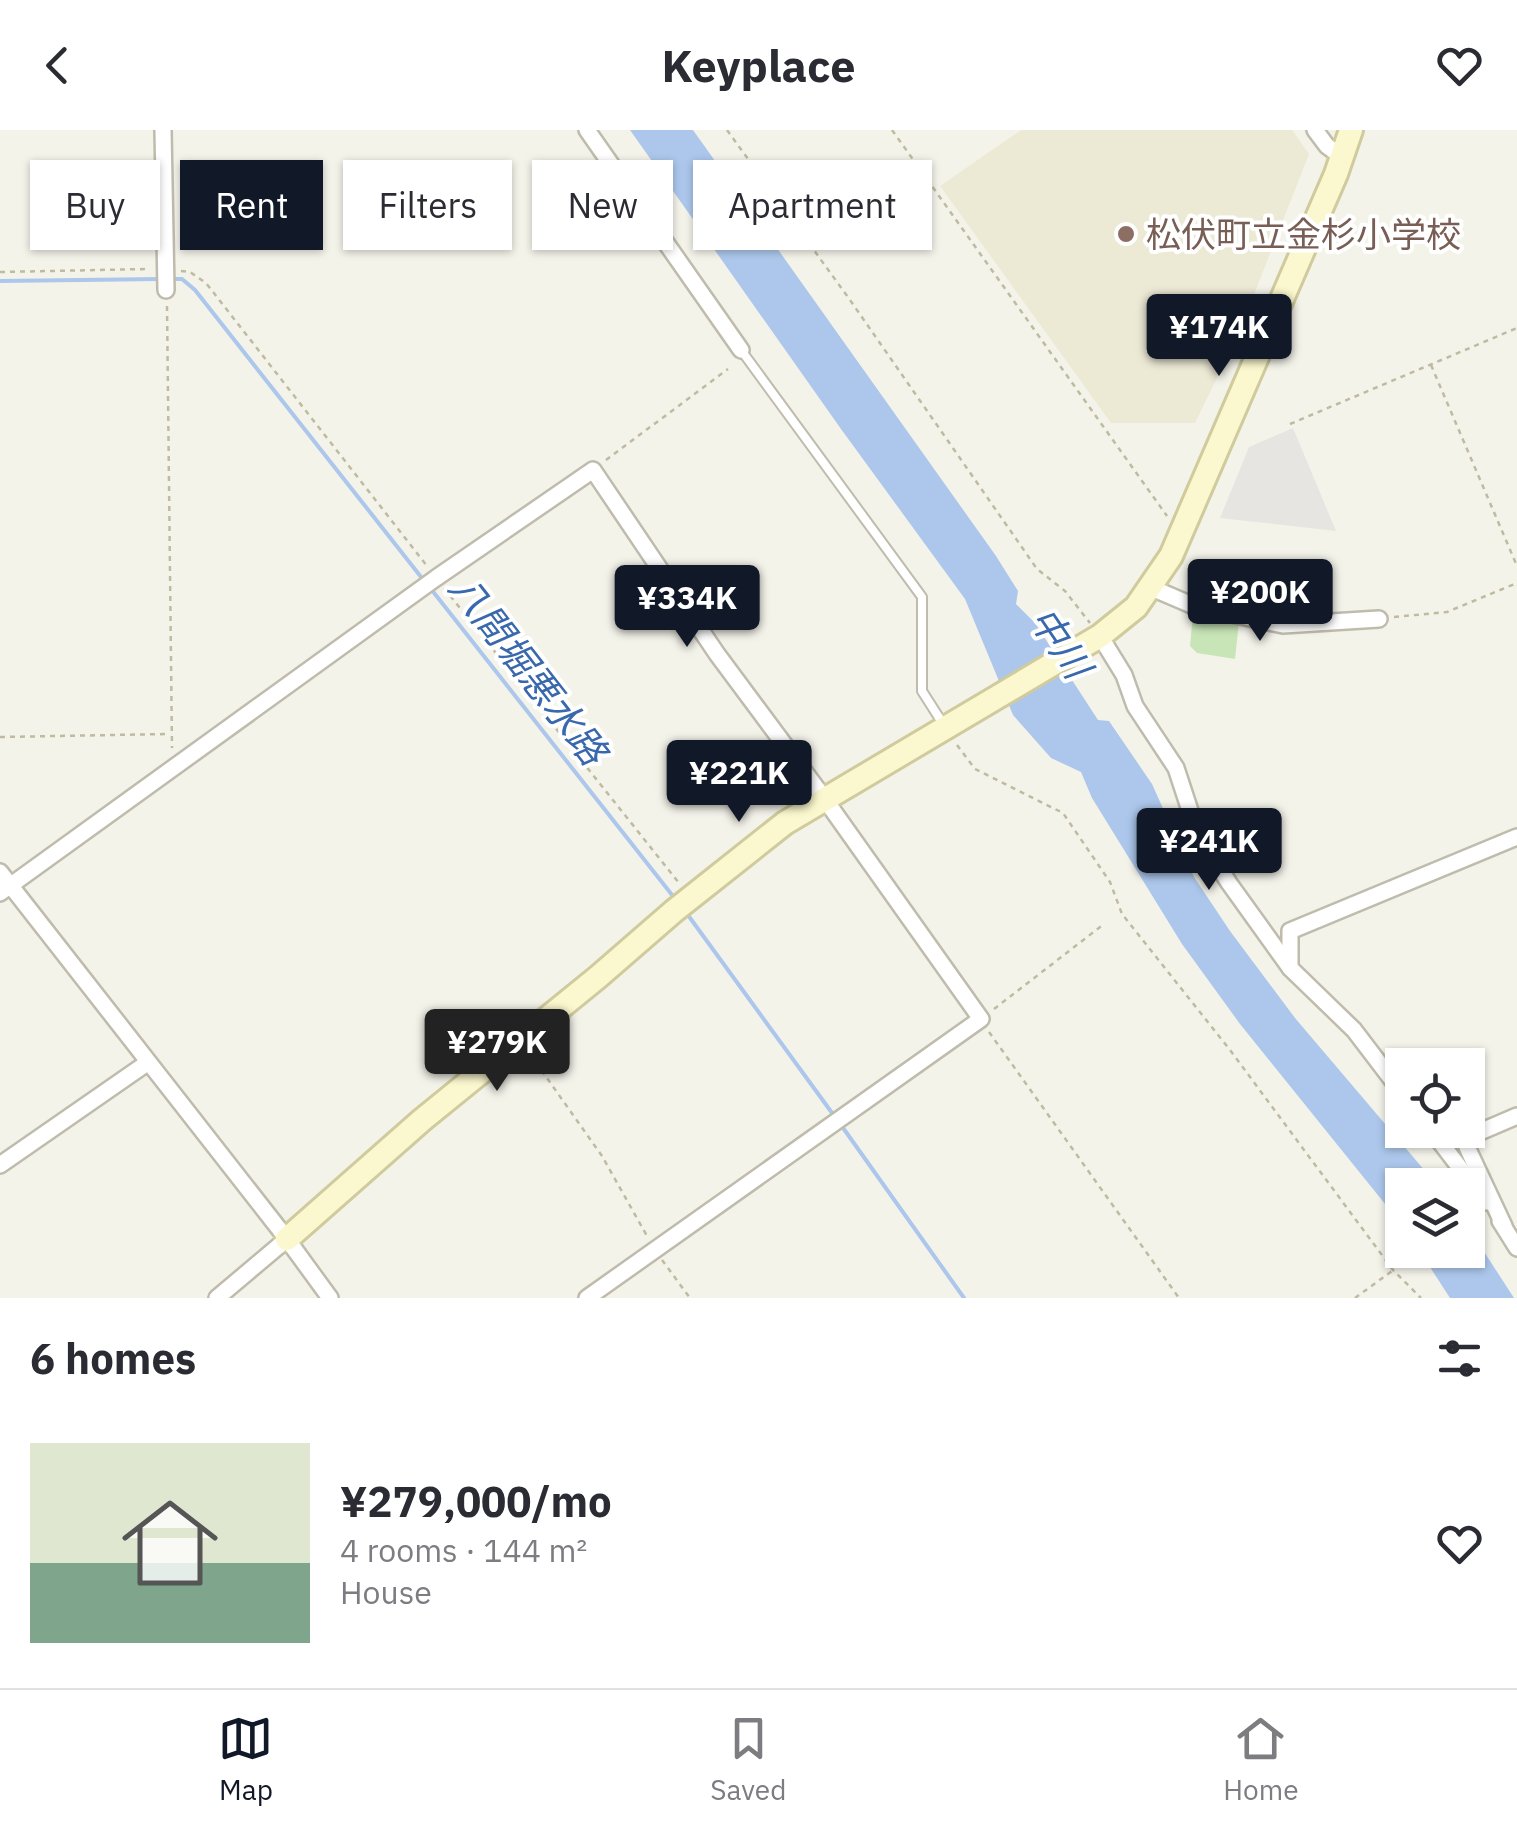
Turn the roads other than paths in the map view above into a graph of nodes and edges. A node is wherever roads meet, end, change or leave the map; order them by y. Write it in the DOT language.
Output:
graph roads {
  1 [pos="163,130"];
  2 [pos="587,130"];
  3 [pos="1315,130"];
  4 [pos="1351,130"];
  5 [pos="1342,156"];
  6 [pos="166,290"];
  7 [pos="741,350"];
  8 [pos="1152,588"];
  9 [pos="1379,619"];
  10 [pos="1098,637"];
  11 [pos="947,725"];
  12 [pos="824,798"];
  13 [pos="1517,837"];
  14 [pos="4,884"];
  15 [pos="1290,968"];
  16 [pos="148,1063"];
  17 [pos="1385,1071"];
  18 [pos="1517,1116"];
  19 [pos="1445,1148"];
  20 [pos="0,1165"];
  21 [pos="1504,1226"];
  22 [pos="287,1238"];
  23 [pos="1517,1248"];
  24 [pos="217,1298"];
  25 [pos="330,1298"];
  26 [pos="587,1298"];
  1 -- 6 [label="street"];
  2 -- 7 [label="street"];
  3 -- 5 [label="street"];
  4 -- 5 [label="street"];
  5 -- 8 [label="street"];
  7 -- 11 [label="lane"];
  8 -- 9 [label="street"];
  8 -- 10 [label="street"];
  10 -- 11 [label="street"];
  10 -- 15 [label="street"];
  11 -- 12 [label="street"];
  12 -- 14 [label="street"];
  12 -- 22 [label="street"];
  12 -- 26 [label="street"];
  13 -- 15 [label="street"];
  14 -- 16 [label="street"];
  15 -- 17 [label="street"];
  16 -- 20 [label="street"];
  16 -- 22 [label="street"];
  18 -- 21 [label="street"];
  19 -- 21 [label="street"];
  21 -- 23 [label="street"];
  22 -- 24 [label="street"];
  22 -- 25 [label="street"];
}
